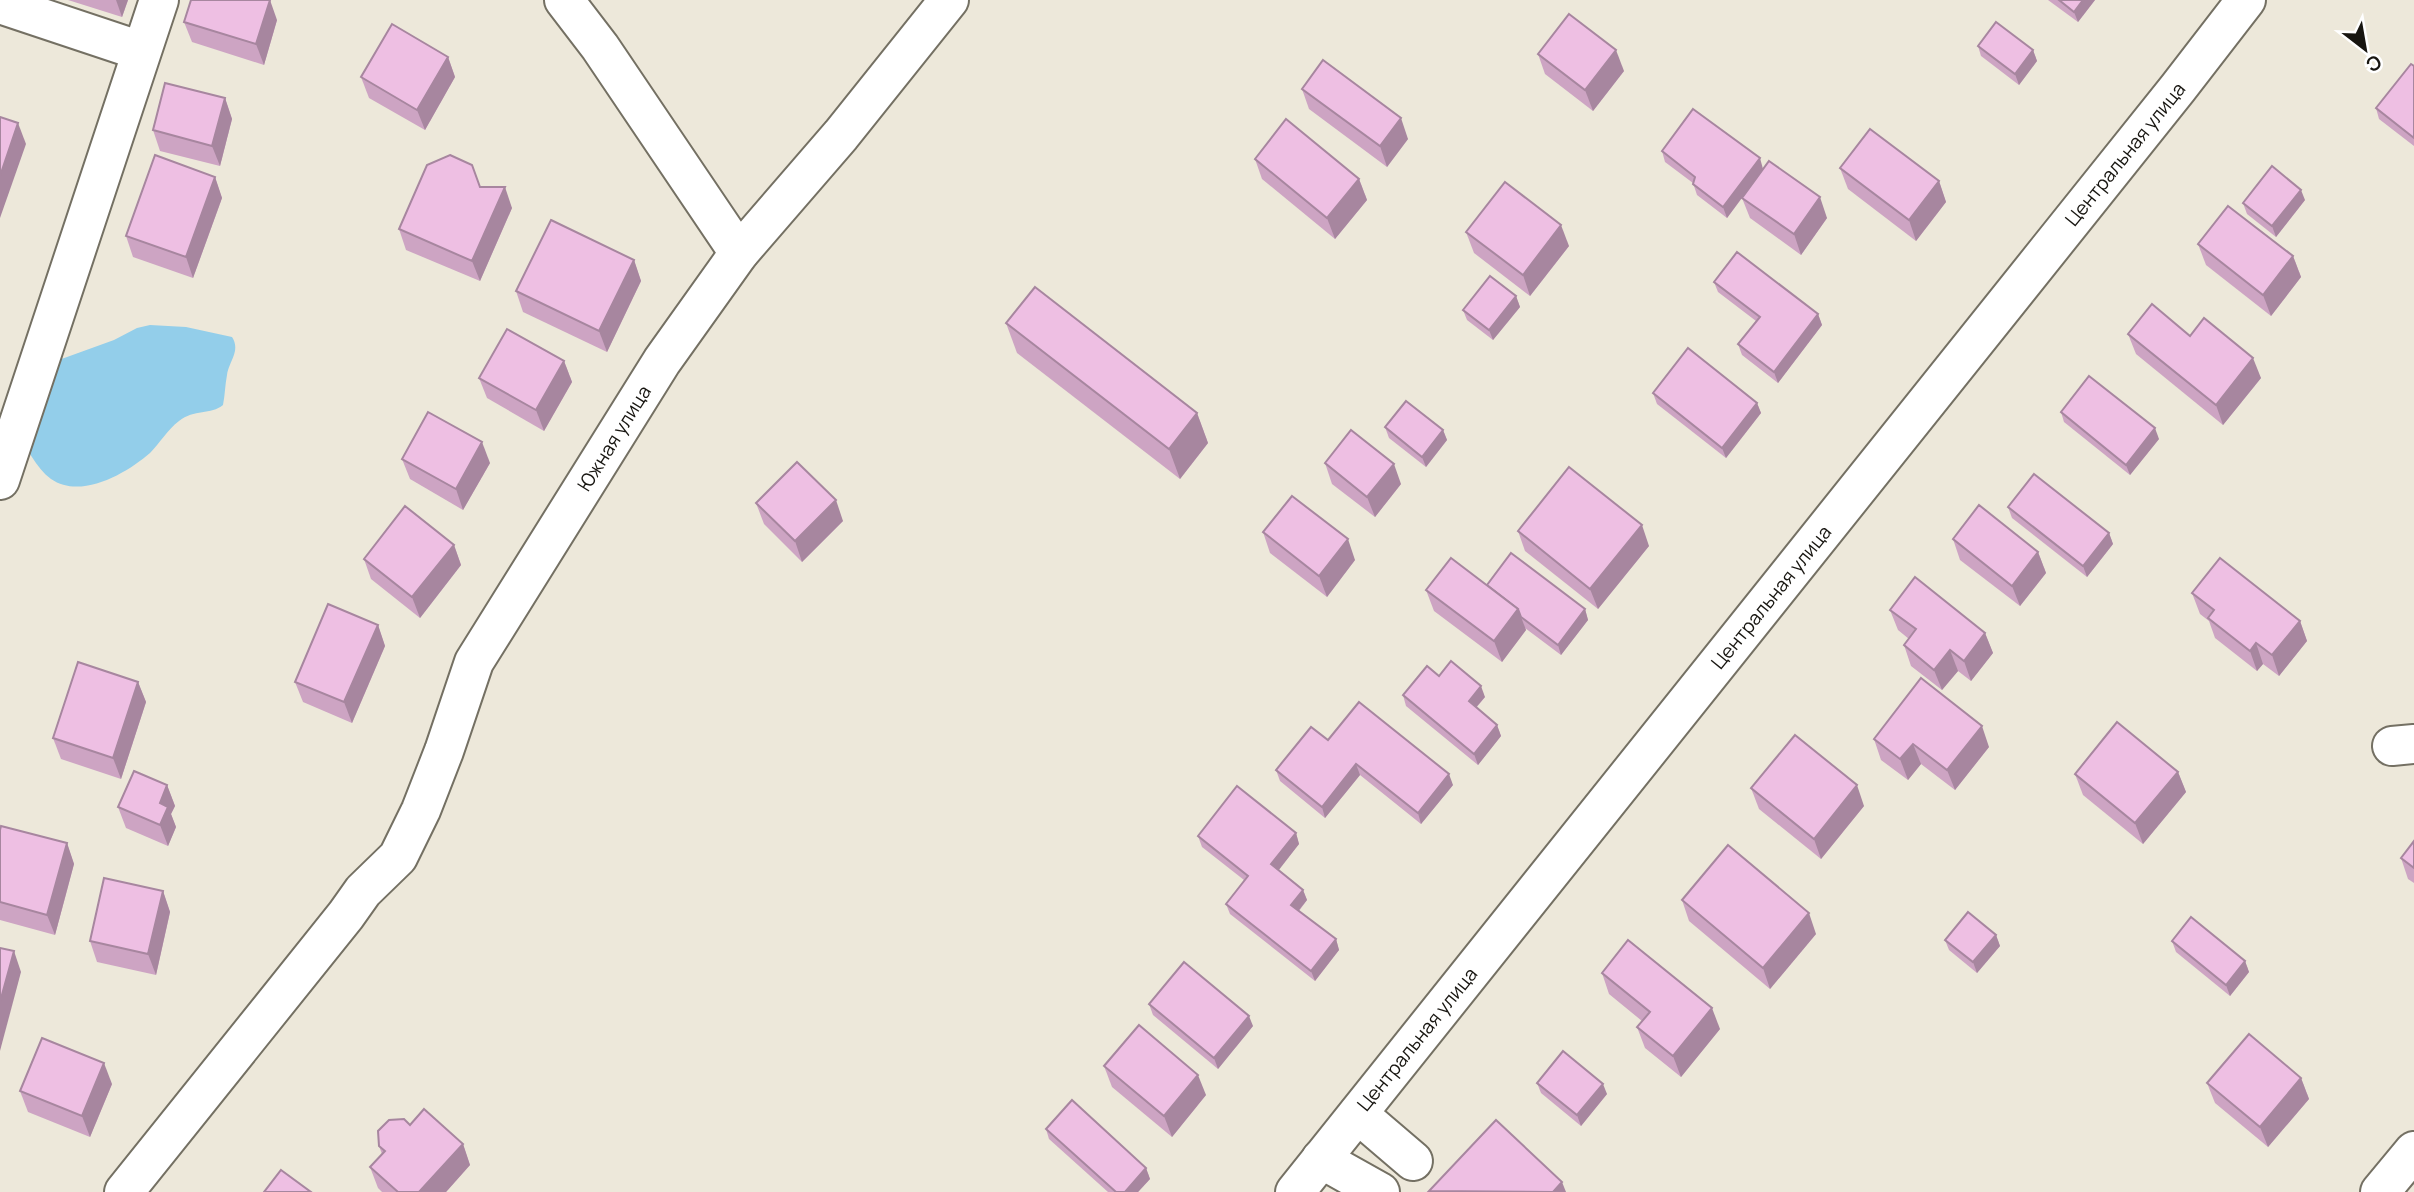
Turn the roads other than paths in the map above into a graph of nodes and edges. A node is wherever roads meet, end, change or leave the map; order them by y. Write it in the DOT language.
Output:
graph roads {
  1 [pos="159,0"];
  2 [pos="564,0"];
  3 [pos="949,0"];
  4 [pos="2246,0"];
  5 [pos="0,4"];
  6 [pos="141,51"];
  7 [pos="739,253"];
  8 [pos="0,480"];
  9 [pos="1358,1114"];
  10 [pos="2414,1151"];
  11 [pos="1321,1159"];
  12 [pos="1413,1161"];
  13 [pos="124,1192"];
  14 [pos="1295,1192"];
  15 [pos="1380,1192"];
  16 [pos="2380,1192"];
  1 -- 6 [label="street"];
  2 -- 7 [label="street"];
  3 -- 7 [label="street, Южная улица"];
  4 -- 9 [label="street, Центральная улица"];
  5 -- 6 [label="street"];
  6 -- 8 [label="street"];
  7 -- 13 [label="street, Южная улица"];
  9 -- 11 [label="street, Центральная улица"];
  9 -- 12 [label="street"];
  10 -- 16 [label="street"];
  11 -- 14 [label="street, Центральная улица"];
  11 -- 15 [label="street"];
}
